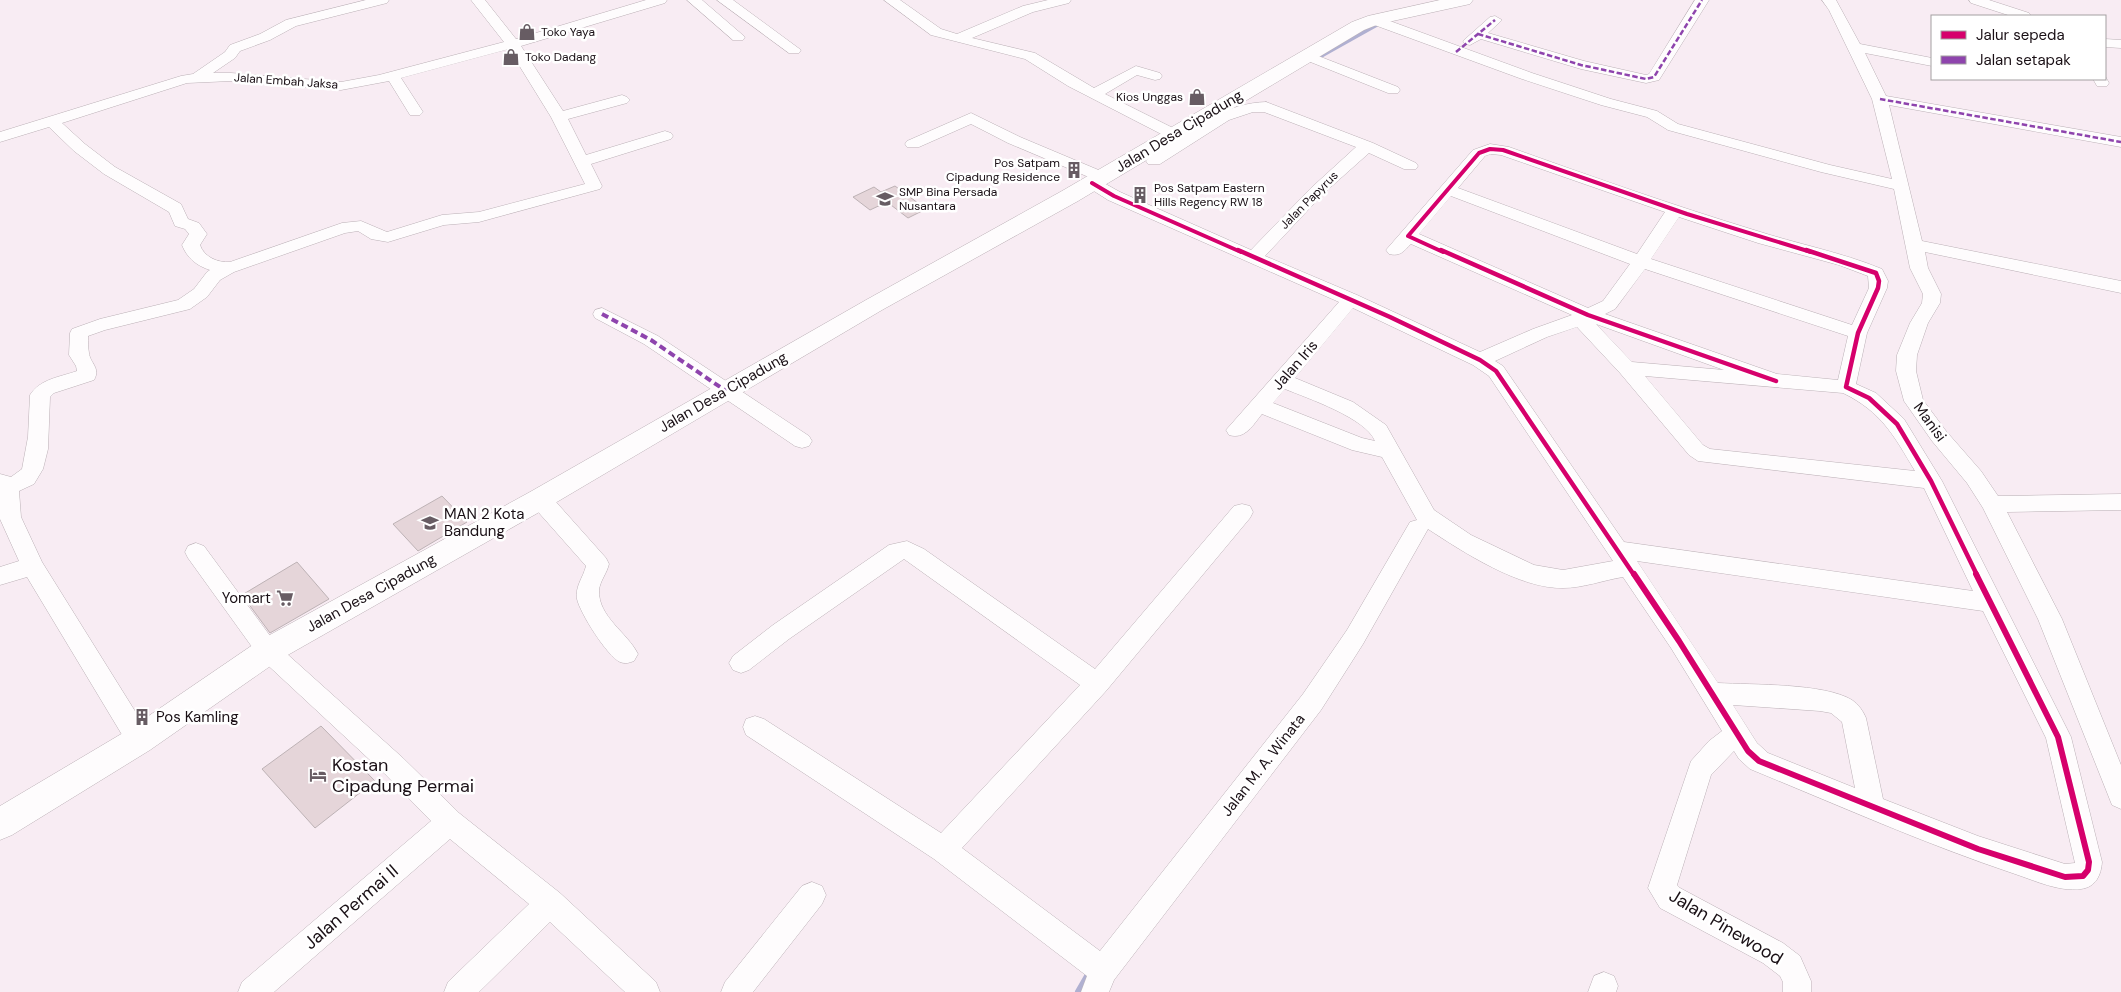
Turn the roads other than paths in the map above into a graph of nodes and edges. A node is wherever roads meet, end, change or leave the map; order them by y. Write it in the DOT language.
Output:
graph roads {
  1 [pos="382,0"];
  2 [pos="478,0"];
  3 [pos="606,0"];
  4 [pos="660,0"];
  5 [pos="694,0"];
  6 [pos="724,0"];
  7 [pos="891,0"];
  8 [pos="1064,0"];
  9 [pos="1464,0"];
  10 [pos="1702,0"];
  11 [pos="1829,0"];
  12 [pos="1976,0"];
  13 [pos="621,12"];
  14 [pos="2021,15"];
  15 [pos="1374,20"];
  16 [pos="1496,20"];
  17 [pos="1478,34"];
  18 [pos="738,37"];
  19 [pos="958,40"];
  20 [pos="2106,42"];
  21 [pos="513,44"];
  22 [pos="2121,44"];
  23 [pos="1854,47"];
  24 [pos="794,50"];
  25 [pos="1456,52"];
  26 [pos="1308,56"];
  27 [pos="1931,62"];
  28 [pos="392,75"];
  29 [pos="1155,76"];
  30 [pos="197,77"];
  31 [pos="1393,90"];
  32 [pos="1094,94"];
  33 [pos="1880,99"];
  34 [pos="622,100"];
  35 [pos="415,112"];
  36 [pos="559,117"];
  37 [pos="52,120"];
  38 [pos="1173,134"];
  39 [pos="665,136"];
  40 [pos="0,137"];
  41 [pos="2121,142"];
  42 [pos="913,144"];
  43 [pos="1367,146"];
  44 [pos="582,161"];
  45 [pos="1154,161"];
  46 [pos="1410,166"];
  47 [pos="1097,180"];
  48 [pos="1902,186"];
  49 [pos="1447,189"];
  50 [pos="1674,211"];
  51 [pos="1408,236"];
  52 [pos="1914,245"];
  53 [pos="1395,250"];
  54 [pos="1254,257"];
  55 [pos="1640,262"];
  56 [pos="227,269"];
  57 [pos="2121,287"];
  58 [pos="1351,299"];
  59 [pos="602,314"];
  60 [pos="1584,317"];
  61 [pos="1858,333"];
  62 [pos="1480,360"];
  63 [pos="1627,368"];
  64 [pos="1282,380"];
  65 [pos="1776,382"];
  66 [pos="1846,387"];
  67 [pos="726,391"];
  68 [pos="1259,405"];
  69 [pos="1236,430"];
  70 [pos="802,441"];
  71 [pos="1388,451"];
  72 [pos="1931,481"];
  73 [pos="4,485"];
  74 [pos="540,499"];
  75 [pos="2121,502"];
  76 [pos="1992,504"];
  77 [pos="1242,512"];
  78 [pos="1418,528"];
  79 [pos="196,552"];
  80 [pos="1623,558"];
  81 [pos="32,566"];
  82 [pos="0,576"];
  83 [pos="1990,603"];
  84 [pos="268,651"];
  85 [pos="626,654"];
  86 [pos="741,663"];
  87 [pos="1097,684"];
  88 [pos="1713,693"];
  89 [pos="755,727"];
  90 [pos="1738,733"];
  91 [pos="139,740"];
  92 [pos="2113,757"];
  93 [pos="2121,797"];
  94 [pos="1872,807"];
  95 [pos="450,822"];
  96 [pos="0,824"];
  97 [pos="943,850"];
  98 [pos="812,895"];
  99 [pos="550,903"];
  100 [pos="1099,982"];
  101 [pos="252,992"];
  102 [pos="458,992"];
  103 [pos="646,992"];
  104 [pos="735,992"];
  105 [pos="1797,992"];
  1 -- 30 [label="street"];
  2 -- 21 [label="street"];
  3 -- 13 [label="street"];
  4 -- 13 [label="street, Jalan Embah Jaksa"];
  5 -- 18 [label="street"];
  6 -- 24 [label="street"];
  7 -- 19 [label="street"];
  8 -- 19 [label="street"];
  9 -- 15 [label="street, Jalan Desa Cipadung"];
  10 -- 17 [label="street"];
  11 -- 23 [label="street, Manisi"];
  12 -- 14 [label="street"];
  13 -- 21 [label="street, Jalan Embah Jaksa"];
  15 -- 25 [label="street"];
  15 -- 26 [label="street, Jalan Desa Cipadung"];
  16 -- 17 [label="street"];
  17 -- 25 [label="street"];
  19 -- 32 [label="street"];
  20 -- 22 [label="street"];
  21 -- 28 [label="street, Jalan Embah Jaksa"];
  21 -- 36 [label="street"];
  23 -- 27 [label="street"];
  23 -- 33 [label="street, Manisi"];
  25 -- 48 [label="street"];
  26 -- 31 [label="street"];
  26 -- 38 [label="street, Jalan Desa Cipadung"];
  28 -- 30 [label="street, Jalan Embah Jaksa"];
  28 -- 35 [label="street"];
  29 -- 32 [label="street"];
  30 -- 37 [label="street, Jalan Embah Jaksa"];
  32 -- 38 [label="street"];
  33 -- 41 [label="street"];
  33 -- 48 [label="street, Manisi"];
  34 -- 36 [label="street"];
  36 -- 44 [label="street"];
  37 -- 40 [label="street, Jalan Embah Jaksa"];
  37 -- 56 [label="street"];
  38 -- 47 [label="street, Jalan Desa Cipadung"];
  39 -- 44 [label="street"];
  42 -- 47 [label="street"];
  43 -- 45 [label="street"];
  43 -- 46 [label="street"];
  43 -- 54 [label="street, Jalan Papyrus"];
  44 -- 56 [label="street"];
  47 -- 54 [label="street"];
  47 -- 67 [label="street, Jalan Desa Cipadung"];
  48 -- 52 [label="street, Manisi"];
  49 -- 50 [label="street"];
  49 -- 51 [label="street"];
  49 -- 55 [label="street"];
  50 -- 55 [label="street"];
  50 -- 61 [label="street"];
  51 -- 53 [label="street"];
  51 -- 60 [label="street"];
  52 -- 57 [label="street"];
  52 -- 76 [label="street, Manisi"];
  54 -- 58 [label="street"];
  55 -- 60 [label="street"];
  55 -- 61 [label="street"];
  56 -- 73 [label="street"];
  58 -- 62 [label="street"];
  58 -- 64 [label="street, Jalan Iris"];
  59 -- 67 [label="street"];
  60 -- 62 [label="street"];
  60 -- 63 [label="street"];
  60 -- 65 [label="street"];
  61 -- 66 [label="street"];
  62 -- 80 [label="street"];
  63 -- 65 [label="street"];
  63 -- 72 [label="street"];
  64 -- 68 [label="street, Jalan Iris"];
  64 -- 71 [label="street"];
  65 -- 66 [label="street"];
  66 -- 72 [label="street"];
  67 -- 70 [label="street"];
  67 -- 74 [label="street, Jalan Desa Cipadung"];
  68 -- 69 [label="street, Jalan Iris"];
  68 -- 71 [label="street"];
  71 -- 80 [label="street"];
  72 -- 83 [label="street"];
  73 -- 81 [label="street"];
  74 -- 84 [label="street, Jalan Desa Cipadung"];
  74 -- 85 [label="street"];
  75 -- 76 [label="street"];
  76 -- 92 [label="street, Manisi"];
  77 -- 87 [label="street"];
  78 -- 100 [label="street, Jalan M. A. Winata"];
  79 -- 84 [label="street"];
  80 -- 83 [label="street"];
  80 -- 88 [label="street"];
  81 -- 82 [label="street"];
  81 -- 91 [label="street"];
  83 -- 94 [label="street"];
  84 -- 91 [label="street, Jalan Desa Cipadung"];
  84 -- 95 [label="street"];
  86 -- 87 [label="street"];
  87 -- 97 [label="street"];
  88 -- 90 [label="street"];
  88 -- 94 [label="street"];
  89 -- 97 [label="street"];
  90 -- 94 [label="street"];
  90 -- 105 [label="street, Jalan Pinewood"];
  91 -- 96 [label="street, Jalan Desa Cipadung"];
  92 -- 93 [label="street, Manisi"];
  95 -- 99 [label="street"];
  95 -- 101 [label="street, Jalan Permai II"];
  97 -- 100 [label="street"];
  98 -- 104 [label="street"];
  99 -- 102 [label="street"];
  99 -- 103 [label="street"];
}
